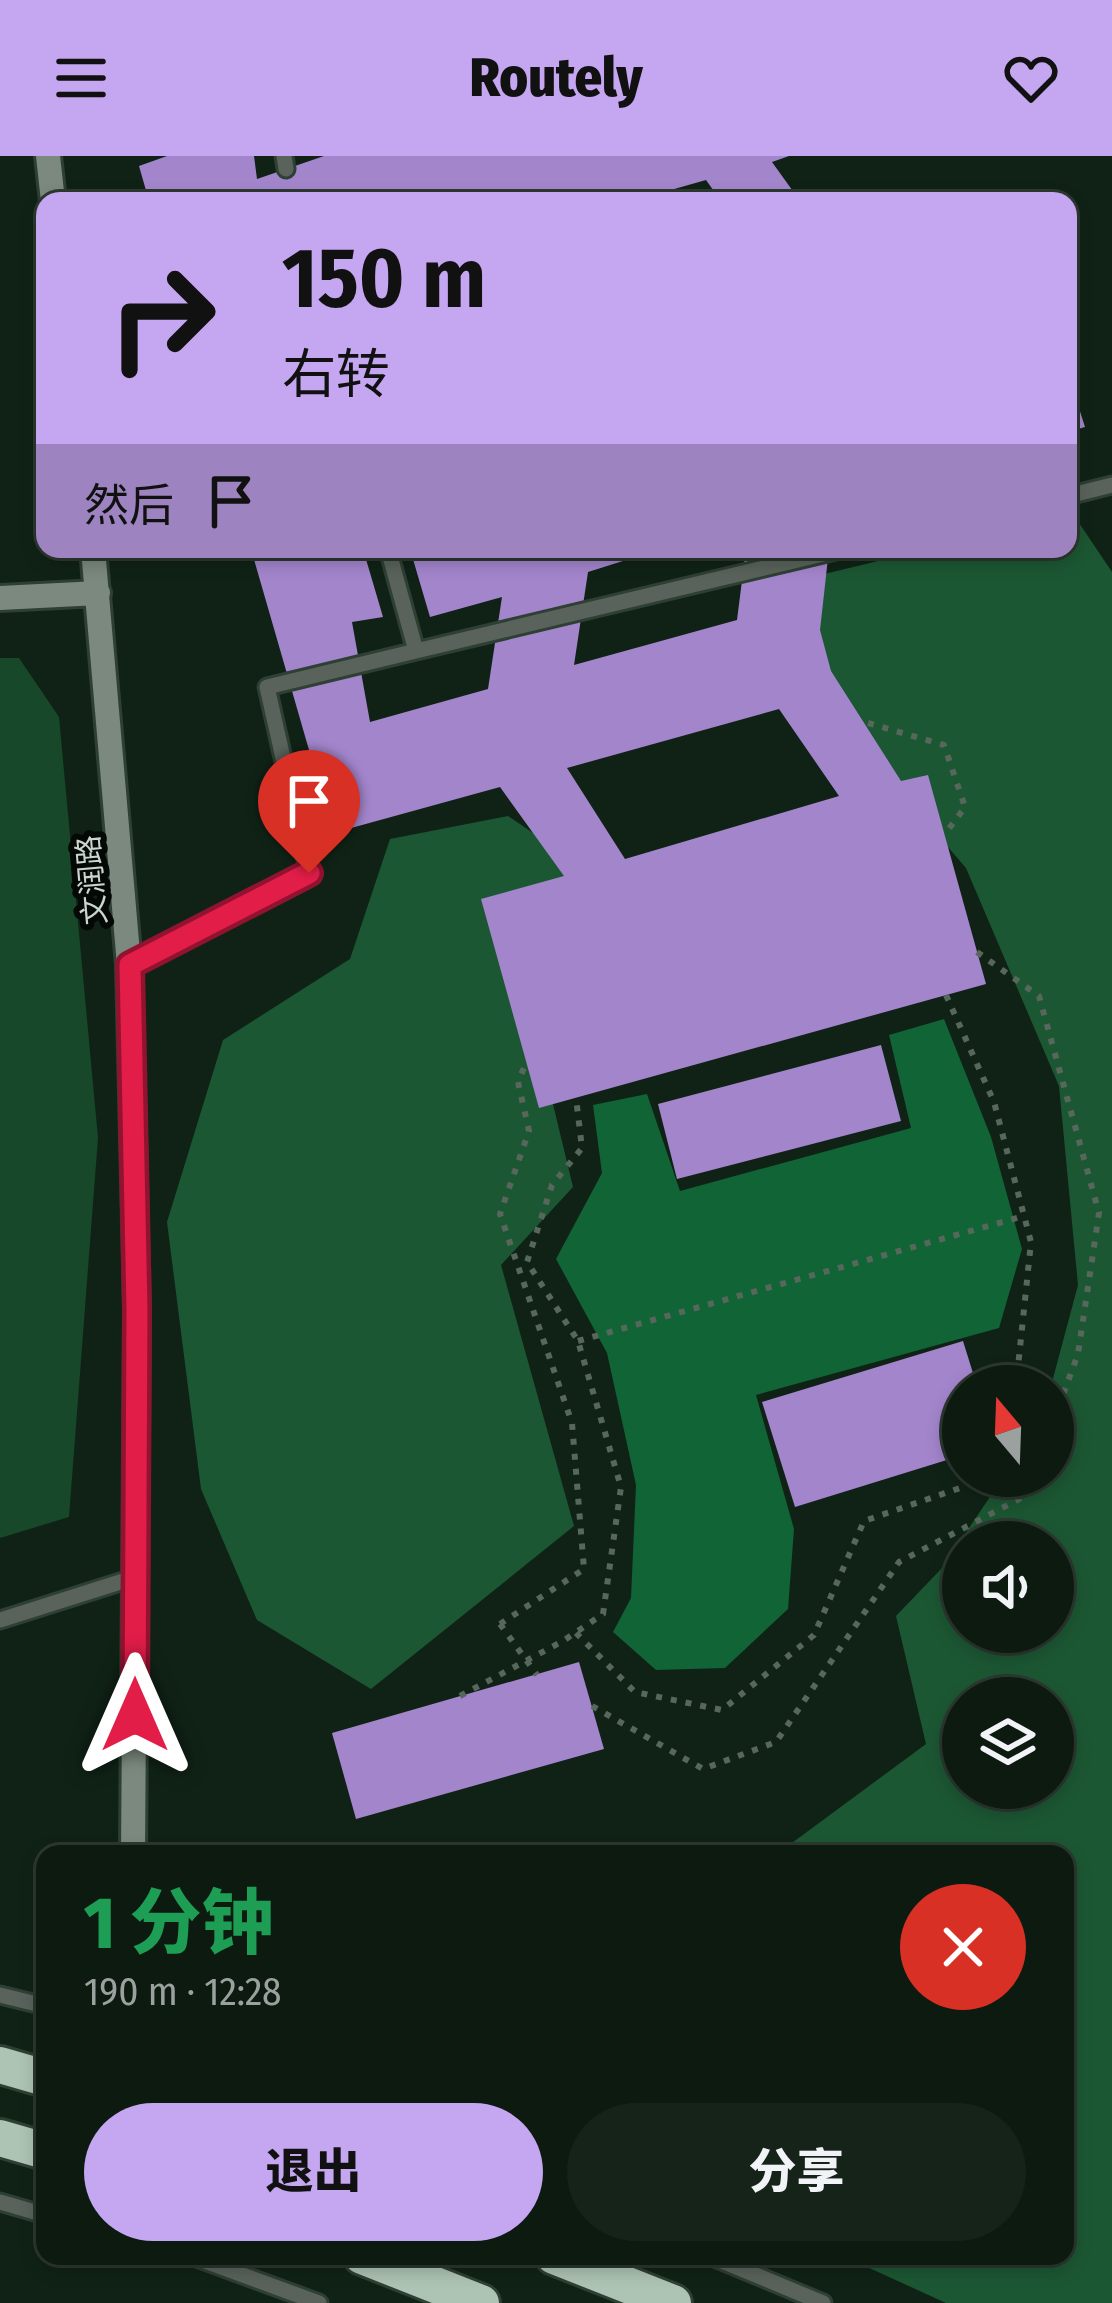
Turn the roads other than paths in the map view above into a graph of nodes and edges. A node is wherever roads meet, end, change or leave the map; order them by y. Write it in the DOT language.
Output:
graph roads {
  1 [pos="48,156"];
  2 [pos="52,192"];
  3 [pos="1112,485"];
  4 [pos="1077,494"];
  5 [pos="94,558"];
  6 [pos="390,558"];
  7 [pos="806,558"];
  8 [pos="98,593"];
  9 [pos="0,598"];
  10 [pos="416,651"];
  11 [pos="130,965"];
  12 [pos="136,1577"];
  13 [pos="0,1620"];
  14 [pos="134,1845"];
  15 [pos="0,1995"];
  16 [pos="36,2004"];
  17 [pos="0,2065"];
  18 [pos="36,2075"];
  19 [pos="0,2138"];
  20 [pos="36,2148"];
  21 [pos="0,2202"];
  22 [pos="36,2212"];
  23 [pos="216,2265"];
  24 [pos="385,2265"];
  25 [pos="577,2265"];
  26 [pos="732,2265"];
  27 [pos="319,2303"];
  28 [pos="481,2303"];
  29 [pos="674,2303"];
  30 [pos="823,2303"];
  1 -- 2 [label="street"];
  3 -- 4 [label="lane"];
  5 -- 8 [label="street, 文润路"];
  6 -- 10 [label="lane"];
  7 -- 10 [label="lane"];
  8 -- 9 [label="street"];
  8 -- 11 [label="street, 文润路"];
  10 -- 11 [label="lane"];
  11 -- 12 [label="street, 文润路"];
  12 -- 13 [label="lane"];
  12 -- 14 [label="street, 文润路"];
  15 -- 16 [label="lane"];
  17 -- 18 [label="highway"];
  19 -- 20 [label="highway"];
  21 -- 22 [label="lane"];
  23 -- 27 [label="lane"];
  24 -- 28 [label="highway"];
  25 -- 29 [label="highway"];
  26 -- 30 [label="lane"];
}
